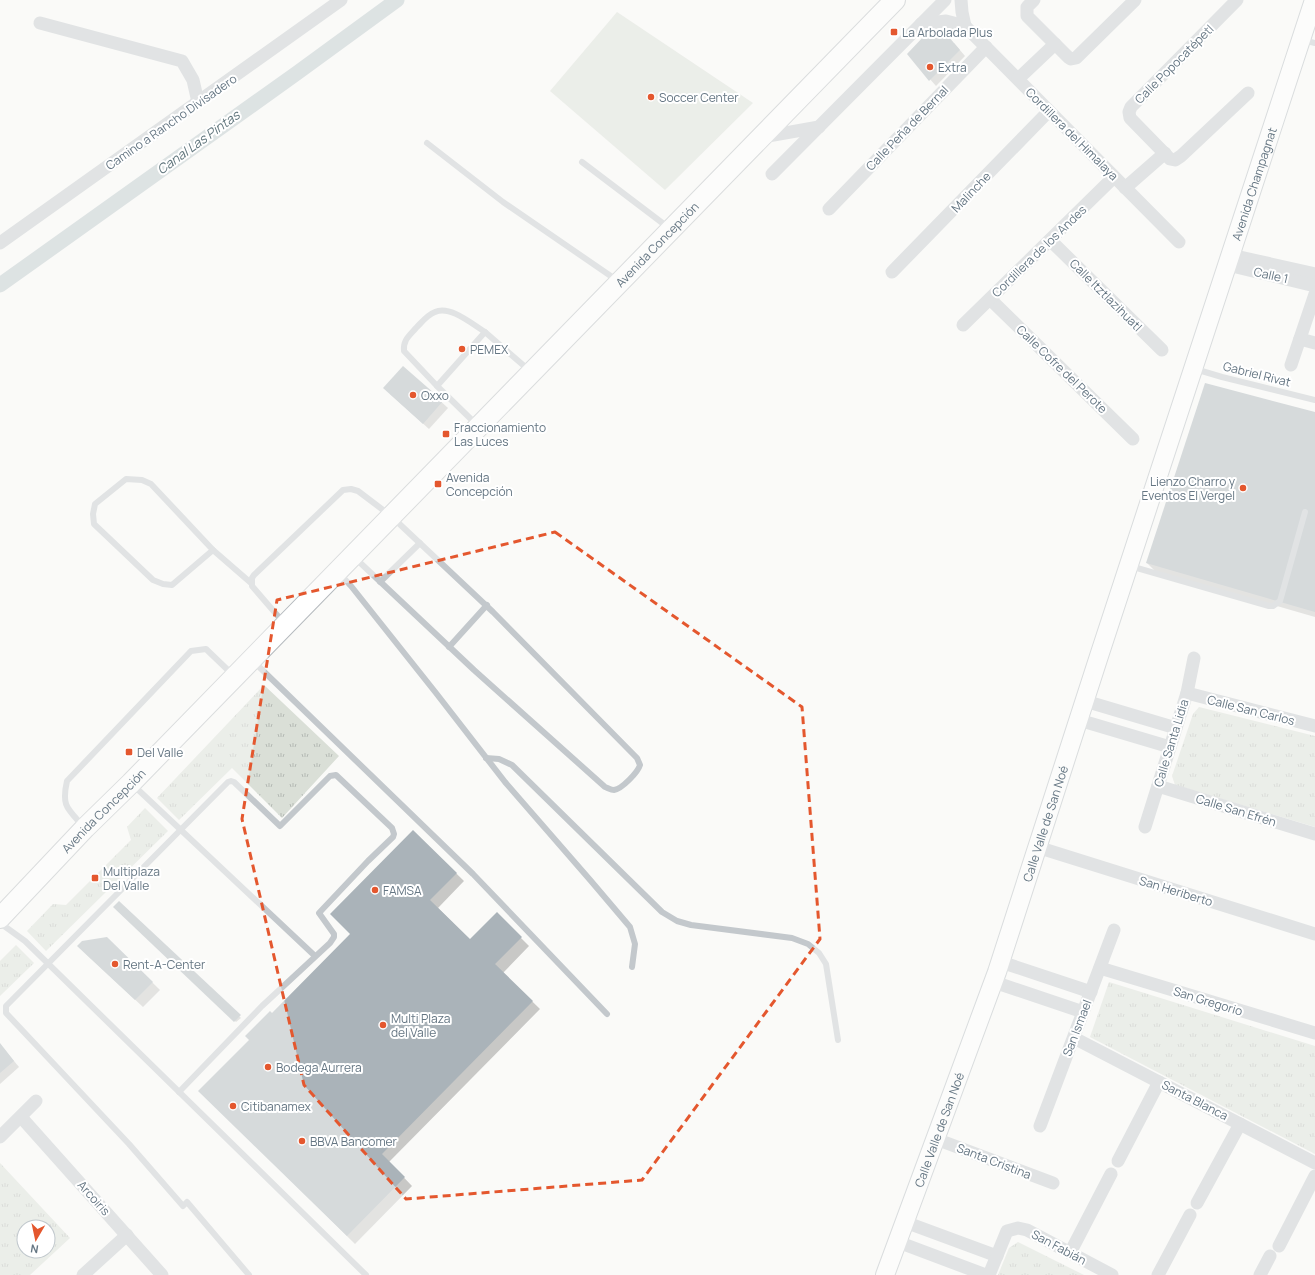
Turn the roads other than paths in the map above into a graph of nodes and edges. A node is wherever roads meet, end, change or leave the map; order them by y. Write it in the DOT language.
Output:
graph roads {
  1 [pos="342,0"];
  2 [pos="895,0"];
  3 [pos="945,0"];
  4 [pos="961,0"];
  5 [pos="1034,0"];
  6 [pos="1135,0"];
  7 [pos="1237,0"];
  8 [pos="1314,0"];
  9 [pos="40,23"];
  10 [pos="921,24"];
  11 [pos="965,26"];
  12 [pos="1308,41"];
  13 [pos="1055,44"];
  14 [pos="986,47"];
  15 [pos="1018,80"];
  16 [pos="1248,93"];
  17 [pos="198,102"];
  18 [pos="1049,111"];
  19 [pos="819,127"];
  20 [pos="760,137"];
  21 [pos="427,143"];
  22 [pos="1165,153"];
  23 [pos="582,162"];
  24 [pos="772,174"];
  25 [pos="1114,177"];
  26 [pos="1125,188"];
  27 [pos="829,209"];
  28 [pos="671,229"];
  29 [pos="1050,240"];
  30 [pos="1178,242"];
  31 [pos="0,243"];
  32 [pos="1229,260"];
  33 [pos="892,272"];
  34 [pos="1315,274"];
  35 [pos="620,281"];
  36 [pos="1315,286"];
  37 [pos="1315,294"];
  38 [pos="990,299"];
  39 [pos="964,325"];
  40 [pos="484,332"];
  41 [pos="1300,339"];
  42 [pos="1315,343"];
  43 [pos="1162,350"];
  44 [pos="1291,365"];
  45 [pos="1194,368"];
  46 [pos="531,372"];
  47 [pos="437,386"];
  48 [pos="1315,400"];
  49 [pos="478,427"];
  50 [pos="1133,439"];
  51 [pos="1305,512"];
  52 [pos="391,516"];
  53 [pos="420,543"];
  54 [pos="213,550"];
  55 [pos="352,556"];
  56 [pos="1129,565"];
  57 [pos="337,572"];
  58 [pos="380,582"];
  59 [pos="251,583"];
  60 [pos="487,605"];
  61 [pos="286,625"];
  62 [pos="449,647"];
  63 [pos="1194,658"];
  64 [pos="252,660"];
  65 [pos="235,677"];
  66 [pos="1187,693"];
  67 [pos="1085,701"];
  68 [pos="1079,720"];
  69 [pos="1315,726"];
  70 [pos="1176,728"];
  71 [pos="1170,747"];
  72 [pos="486,758"];
  73 [pos="131,783"];
  74 [pos="1158,786"];
  75 [pos="1145,827"];
  76 [pos="85,828"];
  77 [pos="181,830"];
  78 [pos="1315,834"];
  79 [pos="1037,847"];
  80 [pos="0,918"];
  81 [pos="0,923"];
  82 [pos="1114,930"];
  83 [pos="1315,934"];
  84 [pos="315,956"];
  85 [pos="1001,962"];
  86 [pos="48,964"];
  87 [pos="632,967"];
  88 [pos="1100,968"];
  89 [pos="994,982"];
  90 [pos="1091,992"];
  91 [pos="1083,1012"];
  92 [pos="606,1014"];
  93 [pos="1315,1033"];
  94 [pos="1074,1038"];
  95 [pos="838,1040"];
  96 [pos="1159,1082"];
  97 [pos="179,1092"];
  98 [pos="36,1101"];
  99 [pos="21,1117"];
  100 [pos="1240,1124"];
  101 [pos="1040,1126"];
  102 [pos="0,1137"];
  103 [pos="936,1139"];
  104 [pos="1118,1161"];
  105 [pos="1315,1163"];
  106 [pos="1111,1174"];
  107 [pos="1315,1176"];
  108 [pos="1053,1183"];
  109 [pos="1197,1203"];
  110 [pos="1190,1215"];
  111 [pos="905,1222"];
  112 [pos="127,1235"];
  113 [pos="898,1242"];
  114 [pos="1279,1246"];
  115 [pos="1070,1253"];
  116 [pos="997,1256"];
  117 [pos="1270,1256"];
  118 [pos="83,1275"];
  119 [pos="162,1275"];
  120 [pos="249,1275"];
  121 [pos="366,1275"];
  122 [pos="885,1275"];
  123 [pos="986,1275"];
  124 [pos="989,1275"];
  125 [pos="1112,1275"];
  126 [pos="1158,1275"];
  127 [pos="1260,1275"];
  1 -- 17 [label="street, Camino a Rancho Divisadero"];
  2 -- 20 [label="main road, Avenida Concepción"];
  3 -- 10 [label="street"];
  4 -- 11 [label="street"];
  5 -- 13 [label="street"];
  6 -- 13 [label="street"];
  7 -- 22 [label="street, Calle Popocatépetl"];
  8 -- 12 [label="street, Avenida Champagnat"];
  9 -- 17 [label="street"];
  10 -- 11 [label="street"];
  10 -- 19 [label="street"];
  11 -- 14 [label="street, Cordillera del Himalaya"];
  12 -- 32 [label="street, Avenida Champagnat"];
  13 -- 15 [label="street"];
  14 -- 15 [label="street, Cordillera del Himalaya"];
  14 -- 27 [label="street, Calle Peña de Bernal"];
  15 -- 18 [label="street, Cordillera del Himalaya"];
  16 -- 22 [label="street"];
  17 -- 31 [label="street, Camino a Rancho Divisadero"];
  18 -- 25 [label="street, Cordillera del Himalaya"];
  18 -- 33 [label="street, Malinche"];
  19 -- 20 [label="street"];
  19 -- 24 [label="street"];
  20 -- 28 [label="main road, Avenida Concepción"];
  21 -- 35 [label="lane"];
  22 -- 26 [label="street"];
  23 -- 28 [label="lane"];
  25 -- 26 [label="street, Cordillera del Himalaya"];
  25 -- 29 [label="street, Cordillera de los Andes"];
  26 -- 30 [label="street, Cordillera del Himalaya"];
  28 -- 35 [label="main road, Avenida Concepción"];
  29 -- 38 [label="street, Cordillera de los Andes"];
  29 -- 43 [label="street, Calle Itztlazihuatl"];
  32 -- 34 [label="street, Calle 1"];
  32 -- 36 [label="street, Calle 1"];
  32 -- 45 [label="street, Avenida Champagnat"];
  35 -- 46 [label="main road, Avenida Concepción"];
  37 -- 41 [label="street"];
  38 -- 39 [label="street, Cordillera de los Andes"];
  38 -- 50 [label="street, Calle Cofre del Perote"];
  40 -- 46 [label="lane"];
  40 -- 47 [label="lane"];
  40 -- 47 [label="lane"];
  41 -- 42 [label="street"];
  41 -- 44 [label="street"];
  45 -- 48 [label="lane, Gabriel Rivat"];
  45 -- 56 [label="street, Calle Valle de San Noé"];
  46 -- 49 [label="main road, Avenida Concepción"];
  47 -- 49 [label="lane"];
  49 -- 52 [label="main road, Avenida Concepción"];
  51 -- 56 [label="lane"];
  52 -- 53 [label="lane"];
  52 -- 55 [label="main road, Avenida Concepción"];
  52 -- 59 [label="lane"];
  53 -- 58 [label="lane"];
  53 -- 60 [label="lane"];
  54 -- 54 [label="lane"];
  54 -- 59 [label="lane"];
  55 -- 57 [label="main road, Avenida Concepción"];
  55 -- 58 [label="lane"];
  56 -- 67 [label="street, Calle Valle de San Noé"];
  57 -- 61 [label="main road, Avenida Concepción"];
  57 -- 72 [label="lane"];
  58 -- 62 [label="lane"];
  59 -- 61 [label="lane"];
  60 -- 62 [label="lane"];
  60 -- 62 [label="lane"];
  61 -- 64 [label="main road, Avenida Concepción"];
  63 -- 66 [label="street, Calle Santa Lidia"];
  64 -- 65 [label="main road, Avenida Concepción"];
  64 -- 92 [label="lane"];
  65 -- 73 [label="main road, Avenida Concepción"];
  65 -- 76 [label="lane"];
  66 -- 69 [label="street, Calle San Carlos"];
  66 -- 70 [label="street, Calle Santa Lidia"];
  67 -- 68 [label="street, Calle Valle de San Noé"];
  67 -- 70 [label="street"];
  68 -- 71 [label="street"];
  68 -- 79 [label="street, Calle Valle de San Noé"];
  70 -- 71 [label="street, Calle Santa Lidia"];
  71 -- 74 [label="street, Calle Santa Lidia"];
  72 -- 87 [label="lane"];
  72 -- 95 [label="lane"];
  73 -- 76 [label="main road, Avenida Concepción"];
  73 -- 77 [label="lane"];
  74 -- 75 [label="street, Calle Santa Lidia"];
  74 -- 78 [label="street, Calle San Efrén"];
  76 -- 80 [label="main road, Avenida Concepción"];
  77 -- 84 [label="lane"];
  77 -- 84 [label="lane"];
  77 -- 86 [label="lane"];
  79 -- 83 [label="street, San Heriberto"];
  79 -- 85 [label="street, Calle Valle de San Noé"];
  81 -- 86 [label="lane"];
  82 -- 88 [label="street, San Ismael"];
  84 -- 97 [label="lane"];
  85 -- 89 [label="street, Calle Valle de San Noé"];
  85 -- 90 [label="street"];
  86 -- 97 [label="lane"];
  86 -- 120 [label="lane"];
  88 -- 90 [label="street, San Ismael"];
  88 -- 93 [label="street, San Gregorio"];
  89 -- 91 [label="street"];
  89 -- 103 [label="street, Calle Valle de San Noé"];
  90 -- 91 [label="street, San Ismael"];
  91 -- 94 [label="street, San Ismael"];
  94 -- 96 [label="street, Santa Blanca"];
  94 -- 101 [label="street, San Ismael"];
  96 -- 100 [label="street, Santa Blanca"];
  96 -- 104 [label="street"];
  97 -- 121 [label="lane"];
  98 -- 99 [label="street"];
  99 -- 102 [label="street"];
  99 -- 112 [label="street, Arcoiris"];
  100 -- 105 [label="street, Santa Blanca"];
  100 -- 109 [label="street"];
  103 -- 108 [label="street, Santa Cristina"];
  103 -- 111 [label="street, Calle Valle de San Noé"];
  106 -- 115 [label="street"];
  107 -- 114 [label="street"];
  110 -- 126 [label="street"];
  111 -- 113 [label="street, Calle Valle de San Noé"];
  111 -- 116 [label="street"];
  112 -- 118 [label="street"];
  112 -- 119 [label="street, Arcoiris"];
  113 -- 122 [label="street, Calle Valle de San Noé"];
  113 -- 123 [label="street"];
  115 -- 116 [label="street, San Fabián"];
  115 -- 125 [label="street, San Fabián"];
  116 -- 124 [label="street, San Fabián"];
  117 -- 127 [label="street"];
}
